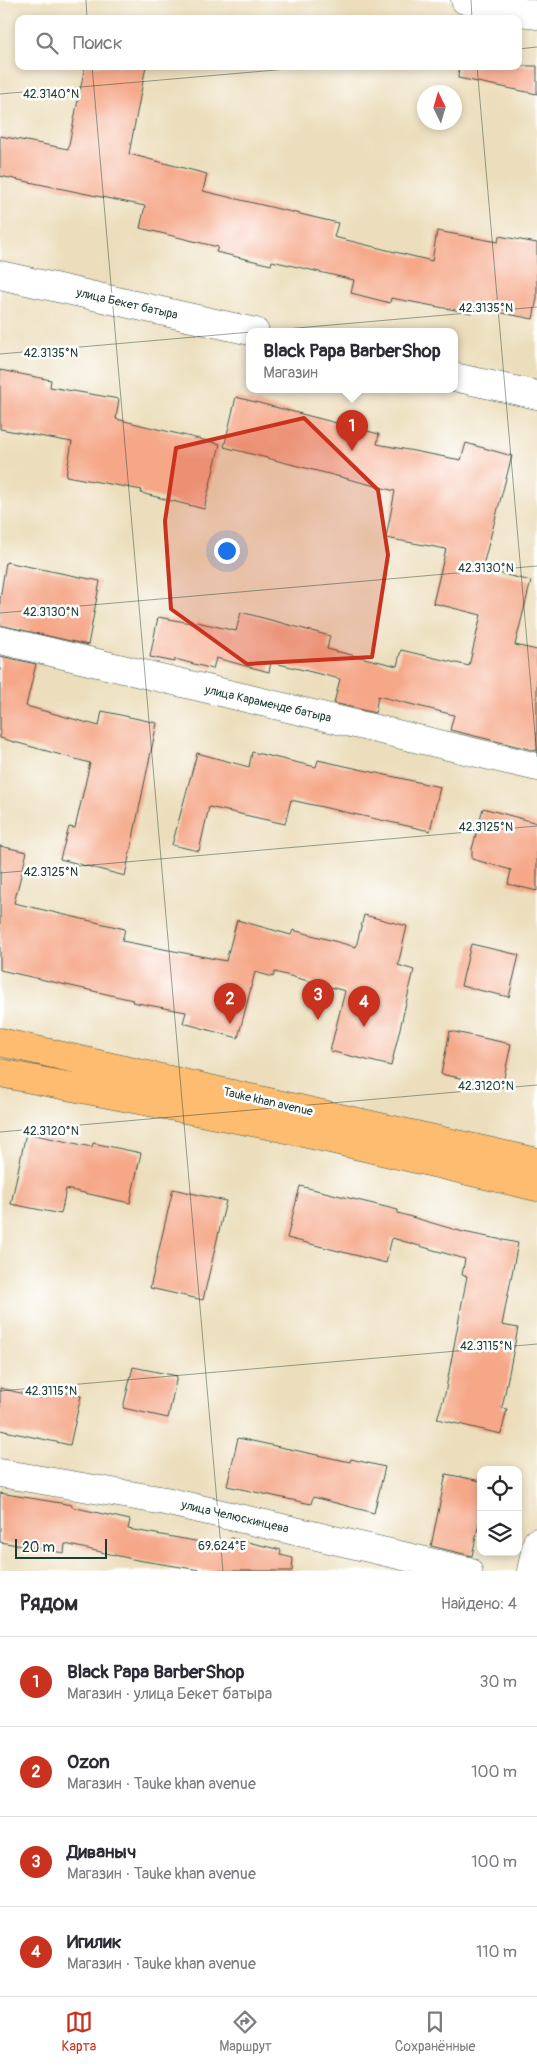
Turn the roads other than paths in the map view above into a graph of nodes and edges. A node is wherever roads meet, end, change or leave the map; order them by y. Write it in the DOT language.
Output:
graph roads {
  1 [pos="465,0"];
  2 [pos="537,15"];
  3 [pos="0,275"];
  4 [pos="246,330"];
  5 [pos="458,378"];
  6 [pos="537,395"];
  7 [pos="0,640"];
  8 [pos="537,767"];
  9 [pos="0,1042"];
  10 [pos="0,1073"];
  11 [pos="537,1162"];
  12 [pos="537,1187"];
  13 [pos="0,1472"];
  14 [pos="537,1542"];
  15 [pos="468,1571"];
  16 [pos="531,1571"];
  1 -- 2 [label="street"];
  3 -- 4 [label="street, улица Бекет батыра"];
  5 -- 6 [label="street"];
  7 -- 8 [label="street, улица Караменде батыра"];
  9 -- 11 [label="main road, Tauke khan avenue"];
  10 -- 12 [label="main road, Tauke khan avenue"];
  13 -- 15 [label="street, улица Челюскинцева"];
  14 -- 16 [label="street"];
}
